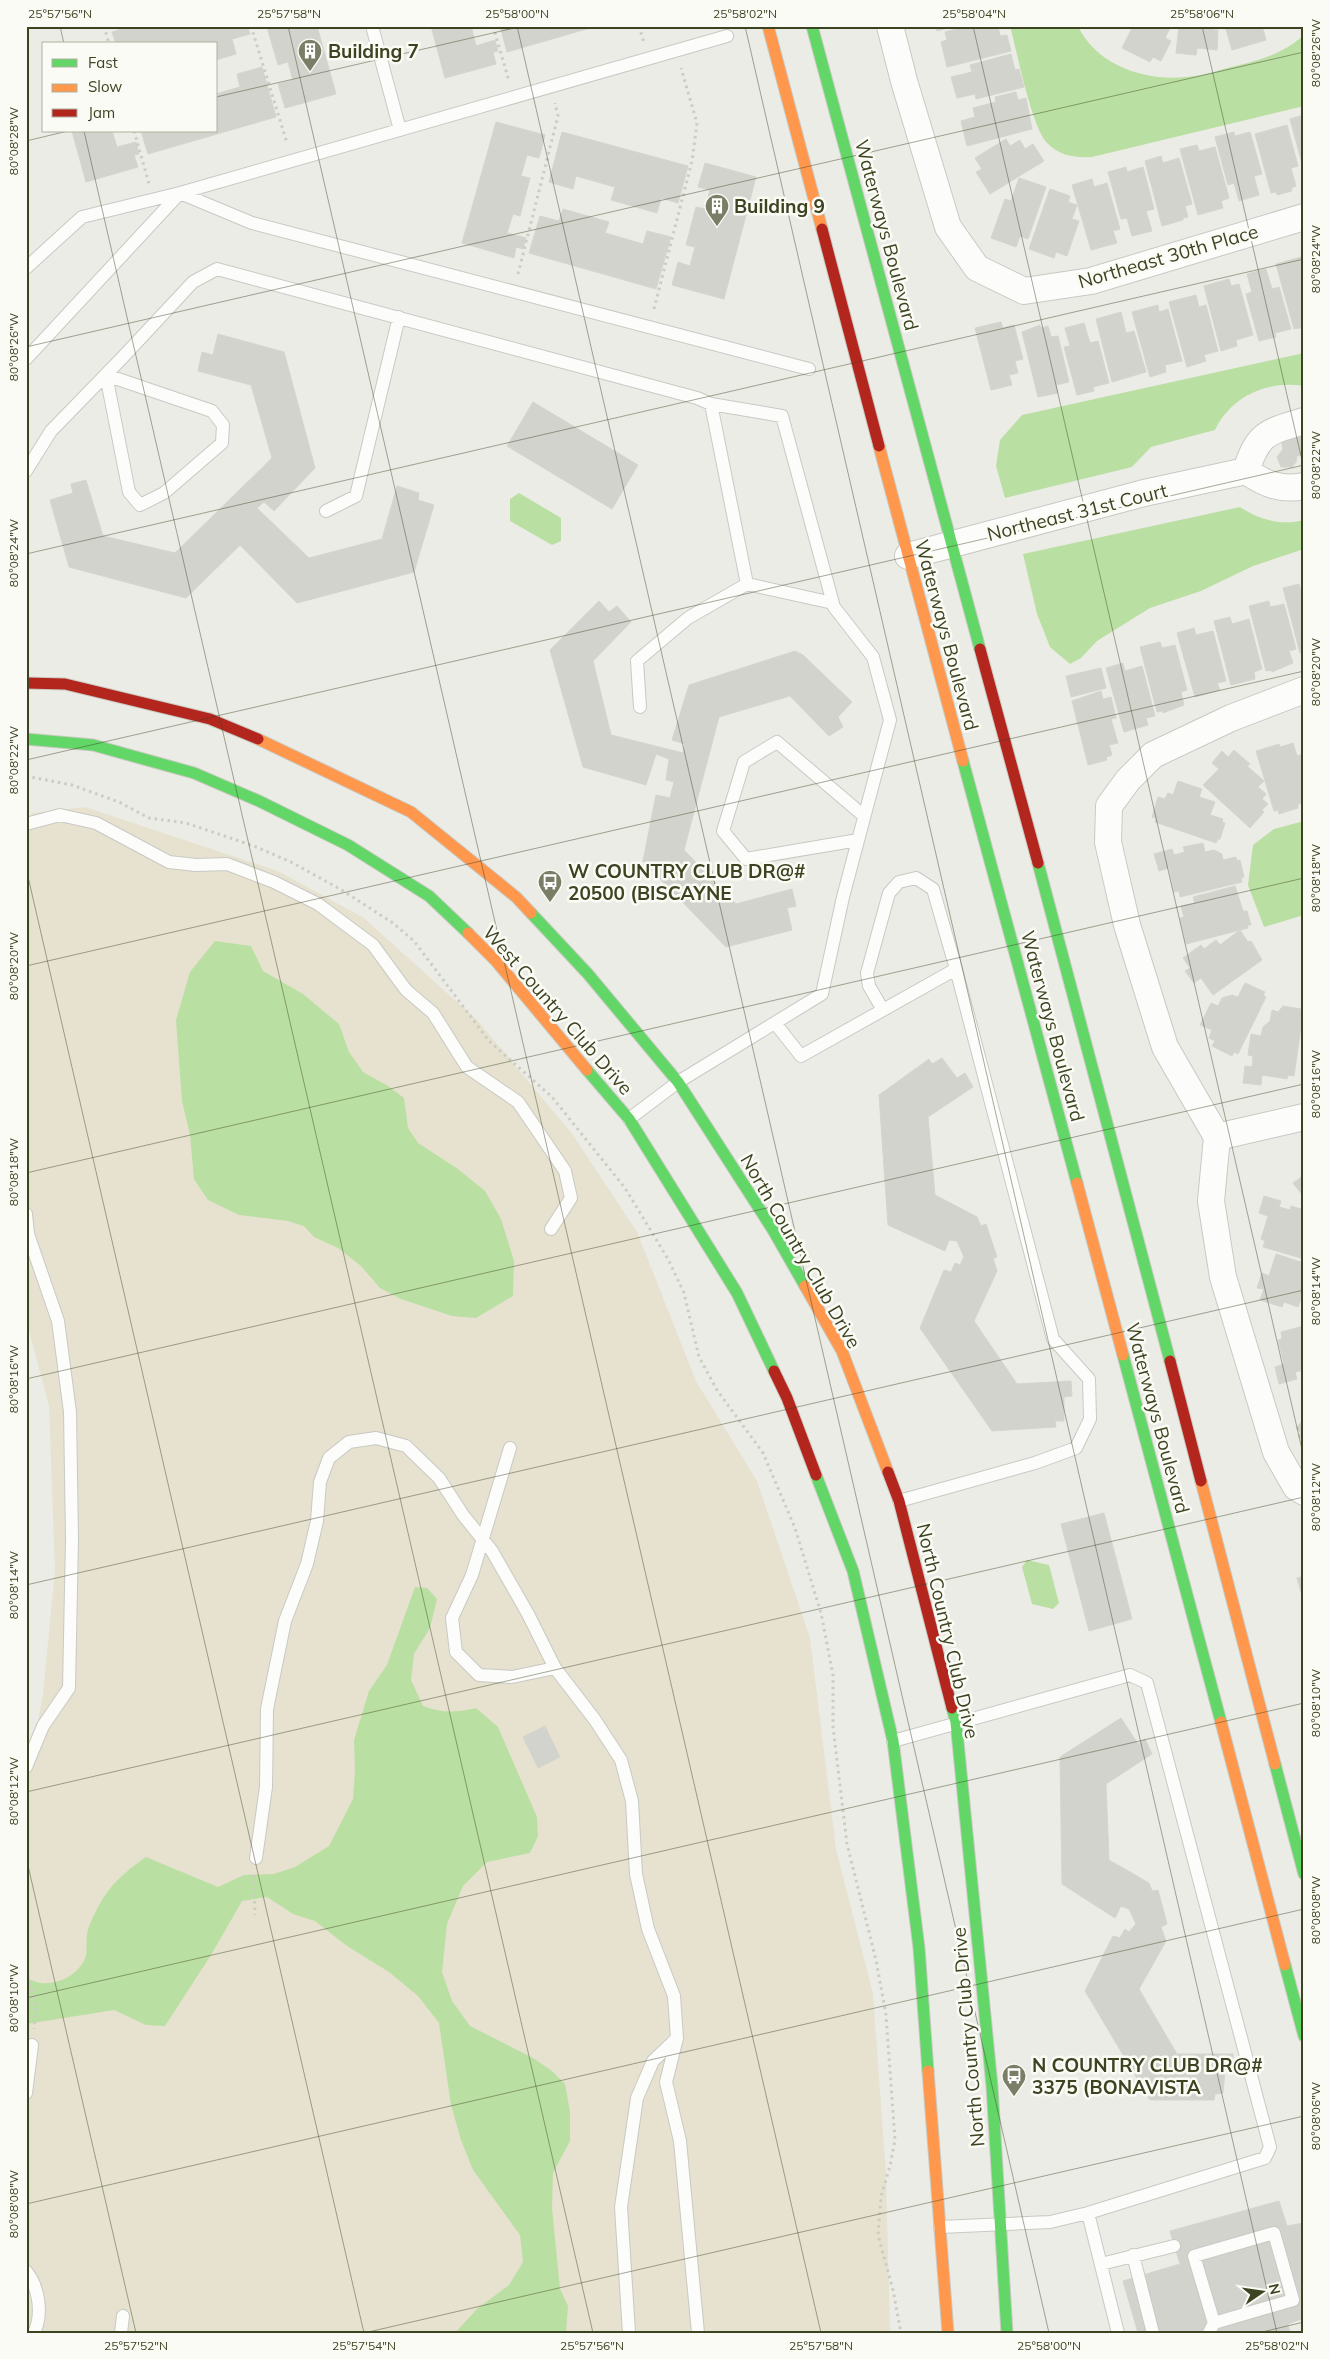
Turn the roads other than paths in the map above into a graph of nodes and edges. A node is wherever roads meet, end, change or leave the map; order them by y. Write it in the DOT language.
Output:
graph roads {
  1 [pos="372,26"];
  2 [pos="768,26"];
  3 [pos="812,26"];
  4 [pos="890,26"];
  5 [pos="727,36"];
  6 [pos="400,130"];
  7 [pos="180,193"];
  8 [pos="1304,217"];
  9 [pos="26,268"];
  10 [pos="399,318"];
  11 [pos="26,359"];
  12 [pos="809,369"];
  13 [pos="106,375"];
  14 [pos="711,404"];
  15 [pos="1304,421"];
  16 [pos="26,471"];
  17 [pos="1246,471"];
  18 [pos="1304,486"];
  19 [pos="326,511"];
  20 [pos="952,544"];
  21 [pos="908,556"];
  22 [pos="747,584"];
  23 [pos="833,603"];
  24 [pos="26,683"];
  25 [pos="1304,690"];
  26 [pos="640,707"];
  27 [pos="26,739"];
  28 [pos="864,816"];
  29 [pos="26,824"];
  30 [pos="858,840"];
  31 [pos="956,969"];
  32 [pos="883,1010"];
  33 [pos="775,1023"];
  34 [pos="678,1082"];
  35 [pos="1304,1117"];
  36 [pos="629,1119"];
  37 [pos="1217,1137"];
  38 [pos="26,1214"];
  39 [pos="551,1229"];
  40 [pos="510,1448"];
  41 [pos="1304,1492"];
  42 [pos="899,1501"];
  43 [pos="483,1539"];
  44 [pos="555,1668"];
  45 [pos="956,1722"];
  46 [pos="892,1741"];
  47 [pos="26,1767"];
  48 [pos="256,1858"];
  49 [pos="1304,1874"];
  50 [pos="1304,2036"];
  51 [pos="677,2038"];
  52 [pos="32,2045"];
  53 [pos="26,2093"];
  54 [pos="1088,2213"];
  55 [pos="1001,2226"];
  56 [pos="940,2227"];
  57 [pos="1174,2246"];
  58 [pos="1132,2255"];
  59 [pos="1101,2264"];
  60 [pos="26,2271"];
  61 [pos="124,2316"];
  62 [pos="1212,2328"];
  63 [pos="34,2333"];
  64 [pos="121,2333"];
  65 [pos="629,2333"];
  66 [pos="698,2333"];
  67 [pos="948,2333"];
  68 [pos="1007,2333"];
  69 [pos="1118,2333"];
  70 [pos="1154,2333"];
  1 -- 6 [label="lane"];
  2 -- 21 [label="street, Waterways Boulevard"];
  3 -- 20 [label="street, Waterways Boulevard"];
  4 -- 8 [label="street, Northeast 30th Place"];
  5 -- 6 [label="lane"];
  6 -- 7 [label="lane"];
  7 -- 9 [label="lane"];
  7 -- 11 [label="lane"];
  7 -- 12 [label="lane"];
  10 -- 13 [label="lane"];
  10 -- 14 [label="lane"];
  10 -- 19 [label="lane"];
  13 -- 13 [label="lane"];
  13 -- 16 [label="lane"];
  14 -- 22 [label="lane"];
  14 -- 23 [label="lane"];
  15 -- 17 [label="street"];
  17 -- 18 [label="street"];
  17 -- 20 [label="street, Northeast 31st Court"];
  20 -- 21 [label="street, Northeast 31st Court"];
  20 -- 49 [label="street, Waterways Boulevard"];
  21 -- 50 [label="street, Waterways Boulevard"];
  22 -- 23 [label="lane"];
  22 -- 26 [label="lane"];
  23 -- 28 [label="lane"];
  24 -- 34 [label="street"];
  25 -- 37 [label="street"];
  27 -- 36 [label="street, West Country Club Drive"];
  28 -- 30 [label="lane"];
  28 -- 30 [label="lane"];
  29 -- 39 [label="lane"];
  30 -- 33 [label="lane"];
  31 -- 32 [label="lane"];
  31 -- 32 [label="lane"];
  31 -- 42 [label="lane"];
  32 -- 33 [label="lane"];
  33 -- 34 [label="lane"];
  34 -- 36 [label="lane"];
  34 -- 42 [label="street, North Country Club Drive"];
  35 -- 37 [label="street"];
  36 -- 46 [label="street"];
  37 -- 41 [label="street"];
  38 -- 47 [label="lane"];
  40 -- 43 [label="lane"];
  42 -- 45 [label="street, North Country Club Drive"];
  43 -- 44 [label="lane"];
  43 -- 44 [label="lane"];
  43 -- 48 [label="lane"];
  44 -- 51 [label="lane"];
  45 -- 46 [label="lane"];
  45 -- 54 [label="lane"];
  45 -- 55 [label="street, North Country Club Drive"];
  46 -- 56 [label="street"];
  51 -- 65 [label="lane"];
  51 -- 66 [label="lane"];
  52 -- 53 [label="lane"];
  54 -- 55 [label="lane"];
  54 -- 59 [label="lane"];
  55 -- 56 [label="lane"];
  55 -- 68 [label="street, North Country Club Drive"];
  56 -- 67 [label="street"];
  57 -- 58 [label="lane"];
  58 -- 59 [label="lane"];
  58 -- 70 [label="lane"];
  59 -- 69 [label="lane"];
  60 -- 63 [label="lane"];
  61 -- 64 [label="lane"];
  62 -- 62 [label="lane"];
}
